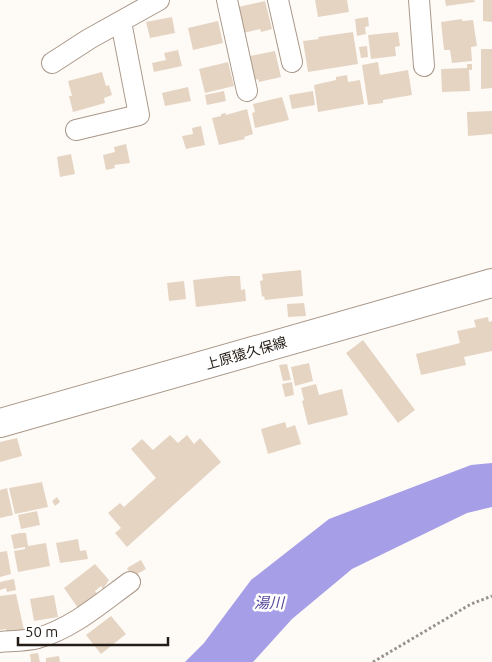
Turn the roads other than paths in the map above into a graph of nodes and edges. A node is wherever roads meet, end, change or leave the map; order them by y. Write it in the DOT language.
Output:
graph roads {
  1 [pos="159,0"];
  2 [pos="227,0"];
  3 [pos="278,0"];
  4 [pos="419,0"];
  5 [pos="120,22"];
  6 [pos="292,62"];
  7 [pos="52,63"];
  8 [pos="424,66"];
  9 [pos="247,91"];
  10 [pos="76,130"];
  11 [pos="492,283"];
  12 [pos="0,423"];
  13 [pos="130,582"];
  14 [pos="0,642"];
  1 -- 5 [label="street"];
  2 -- 9 [label="street"];
  3 -- 6 [label="street"];
  4 -- 8 [label="street"];
  5 -- 7 [label="street"];
  5 -- 10 [label="street"];
  11 -- 12 [label="main road, 上原猿久保線"];
  13 -- 14 [label="street"];
}
